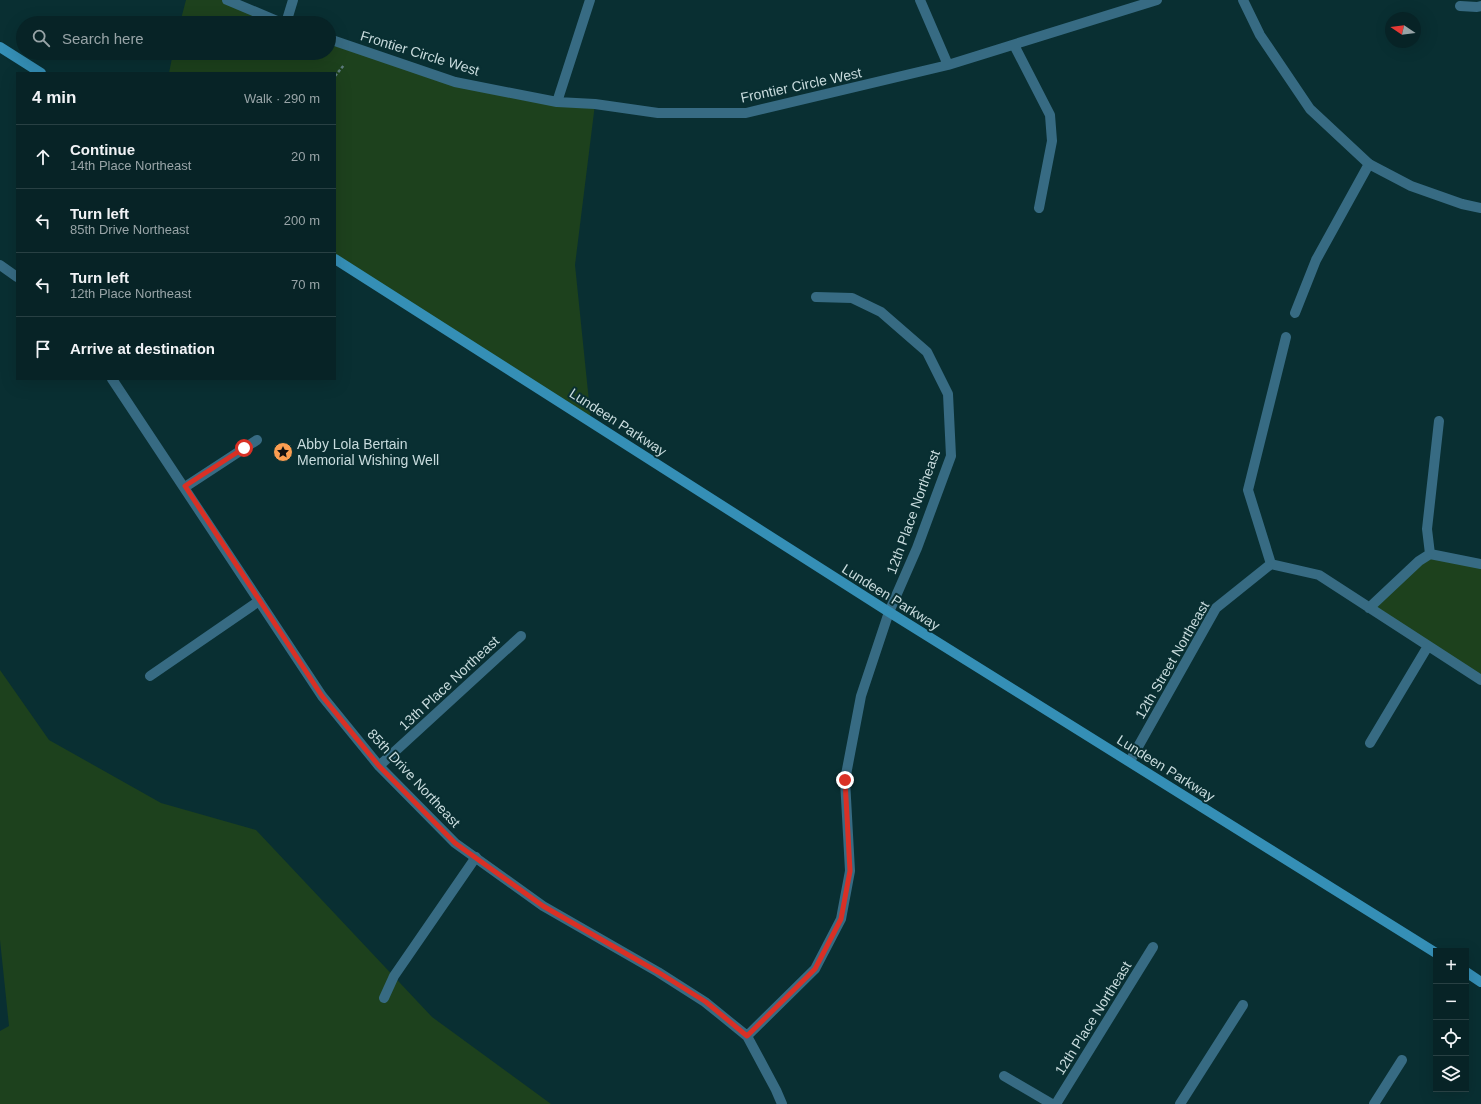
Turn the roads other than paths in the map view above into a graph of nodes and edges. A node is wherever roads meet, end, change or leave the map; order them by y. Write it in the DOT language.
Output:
graph roads {
  1 [pos="227,0"];
  2 [pos="293,0"];
  3 [pos="590,0"];
  4 [pos="920,0"];
  5 [pos="1157,0"];
  6 [pos="1244,0"];
  7 [pos="1460,6"];
  8 [pos="1481,6"];
  9 [pos="265,16"];
  10 [pos="288,16"];
  11 [pos="336,41"];
  12 [pos="1014,45"];
  13 [pos="0,47"];
  14 [pos="16,57"];
  15 [pos="20,60"];
  16 [pos="948,66"];
  17 [pos="39,72"];
  18 [pos="558,102"];
  19 [pos="1369,164"];
  20 [pos="1039,208"];
  21 [pos="1481,208"];
  22 [pos="336,260"];
  23 [pos="0,265"];
  24 [pos="16,276"];
  25 [pos="816,297"];
  26 [pos="1295,313"];
  27 [pos="1286,337"];
  28 [pos="113,380"];
  29 [pos="1439,421"];
  30 [pos="256,440"];
  31 [pos="185,486"];
  32 [pos="1430,554"];
  33 [pos="1271,564"];
  34 [pos="1481,564"];
  35 [pos="259,601"];
  36 [pos="1369,608"];
  37 [pos="889,612"];
  38 [pos="521,636"];
  39 [pos="1428,646"];
  40 [pos="150,676"];
  41 [pos="1481,680"];
  42 [pos="1370,743"];
  43 [pos="1130,762"];
  44 [pos="379,766"];
  45 [pos="476,857"];
  46 [pos="1153,947"];
  47 [pos="1433,951"];
  48 [pos="1469,974"];
  49 [pos="1481,982"];
  50 [pos="384,998"];
  51 [pos="1243,1005"];
  52 [pos="747,1036"];
  53 [pos="1402,1060"];
  54 [pos="1004,1076"];
  55 [pos="782,1104"];
  56 [pos="1052,1104"];
  57 [pos="1056,1104"];
  58 [pos="1180,1104"];
  59 [pos="1374,1104"];
  1 -- 9 [label="street"];
  2 -- 10 [label="street"];
  3 -- 18 [label="street"];
  4 -- 16 [label="street"];
  5 -- 12 [label="street, Frontier Circle West"];
  6 -- 19 [label="street"];
  7 -- 8 [label="street"];
  11 -- 18 [label="street, Frontier Circle West"];
  12 -- 16 [label="street, Frontier Circle West"];
  12 -- 20 [label="street"];
  13 -- 14 [label="main road"];
  15 -- 17 [label="main road"];
  16 -- 18 [label="street, Frontier Circle West"];
  19 -- 21 [label="street"];
  19 -- 26 [label="street"];
  22 -- 37 [label="main road, Lundeen Parkway"];
  23 -- 24 [label="street"];
  25 -- 37 [label="street, 12th Place Northeast"];
  27 -- 33 [label="street"];
  28 -- 31 [label="street, 85th Drive Northeast"];
  29 -- 32 [label="street"];
  30 -- 31 [label="street"];
  31 -- 35 [label="street, 85th Drive Northeast"];
  32 -- 34 [label="street"];
  32 -- 36 [label="street"];
  33 -- 36 [label="street"];
  33 -- 43 [label="street, 12th Street Northeast"];
  35 -- 40 [label="street"];
  35 -- 44 [label="street, 85th Drive Northeast"];
  36 -- 39 [label="street"];
  37 -- 43 [label="main road, Lundeen Parkway"];
  37 -- 52 [label="street, 12th Place Northeast"];
  38 -- 44 [label="street, 13th Place Northeast"];
  39 -- 41 [label="street"];
  39 -- 42 [label="street"];
  43 -- 47 [label="main road, Lundeen Parkway"];
  44 -- 45 [label="street, 85th Drive Northeast"];
  45 -- 50 [label="street"];
  45 -- 52 [label="street, 85th Drive Northeast"];
  46 -- 57 [label="street, 12th Place Northeast"];
  48 -- 49 [label="main road"];
  51 -- 58 [label="street"];
  52 -- 55 [label="street, 85th Drive Northeast"];
  53 -- 59 [label="street"];
  54 -- 56 [label="street"];
}
